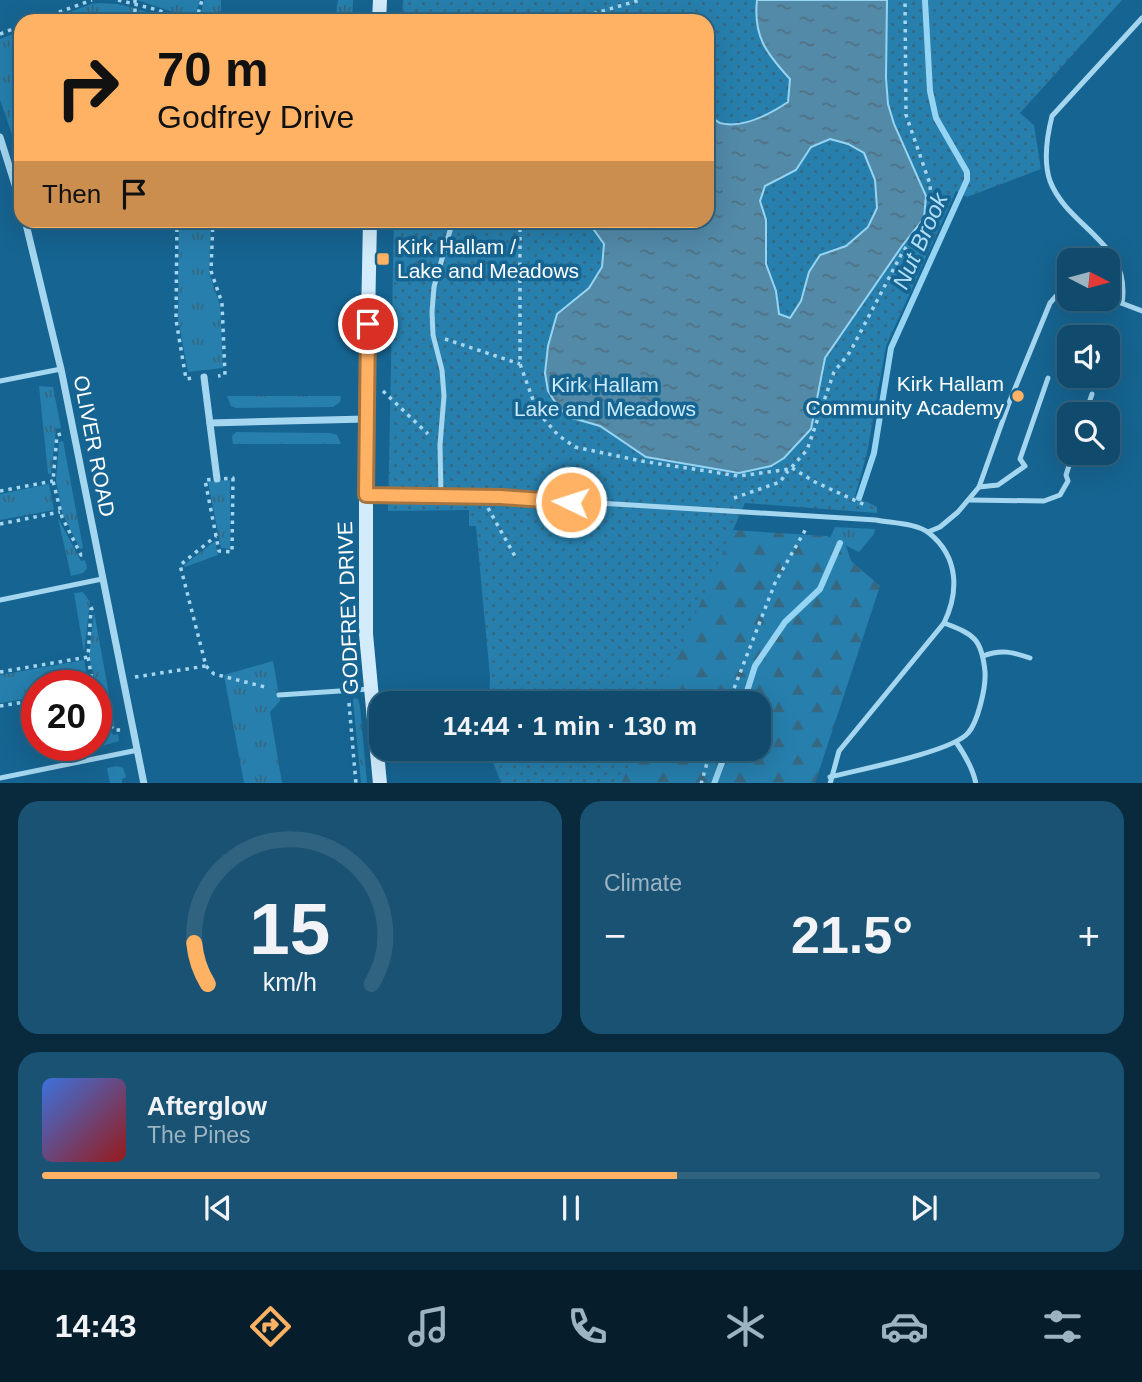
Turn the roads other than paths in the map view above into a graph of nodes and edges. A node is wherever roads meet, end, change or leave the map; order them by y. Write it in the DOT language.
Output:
graph roads {
  1 [pos="1142,18"];
  2 [pos="0,137"];
  3 [pos="14,180"];
  4 [pos="27,228"];
  5 [pos="370,228"];
  6 [pos="451,228"];
  7 [pos="1057,295"];
  8 [pos="1122,303"];
  9 [pos="1142,311"];
  10 [pos="61,369"];
  11 [pos="204,377"];
  12 [pos="1048,378"];
  13 [pos="0,380"];
  14 [pos="1092,394"];
  15 [pos="1089,402"];
  16 [pos="366,419"];
  17 [pos="210,423"];
  18 [pos="1069,465"];
  19 [pos="217,479"];
  20 [pos="979,487"];
  21 [pos="366,495"];
  22 [pos="441,496"];
  23 [pos="970,500"];
  24 [pos="928,532"];
  25 [pos="102,579"];
  26 [pos="0,600"];
  27 [pos="944,624"];
  28 [pos="983,656"];
  29 [pos="1030,658"];
  30 [pos="371,689"];
  31 [pos="279,695"];
  32 [pos="956,743"];
  33 [pos="138,750"];
  34 [pos="0,778"];
  35 [pos="830,780"];
  36 [pos="144,783"];
  37 [pos="380,783"];
  38 [pos="976,783"];
  1 -- 8 [label="lane"];
  2 -- 3 [label="street"];
  4 -- 10 [label="street, OLIVER ROAD"];
  5 -- 16 [label="street, GODFREY DRIVE"];
  6 -- 22 [label="lane"];
  7 -- 20 [label="lane"];
  8 -- 9 [label="lane"];
  10 -- 13 [label="lane"];
  10 -- 25 [label="street, OLIVER ROAD"];
  11 -- 17 [label="street"];
  12 -- 20 [label="lane"];
  14 -- 15 [label="lane"];
  16 -- 17 [label="street"];
  16 -- 21 [label="street, GODFREY DRIVE"];
  17 -- 19 [label="street"];
  18 -- 23 [label="lane"];
  20 -- 23 [label="lane"];
  21 -- 22 [label="lane"];
  21 -- 30 [label="street, GODFREY DRIVE"];
  22 -- 24 [label="lane"];
  23 -- 24 [label="lane"];
  24 -- 27 [label="lane"];
  25 -- 26 [label="lane"];
  25 -- 33 [label="street, OLIVER ROAD"];
  27 -- 28 [label="lane"];
  27 -- 35 [label="lane"];
  28 -- 29 [label="lane"];
  28 -- 32 [label="lane"];
  30 -- 31 [label="lane"];
  30 -- 37 [label="street, GODFREY DRIVE"];
  32 -- 35 [label="lane"];
  32 -- 38 [label="lane"];
  33 -- 34 [label="lane"];
  33 -- 36 [label="street, OLIVER ROAD"];
}
